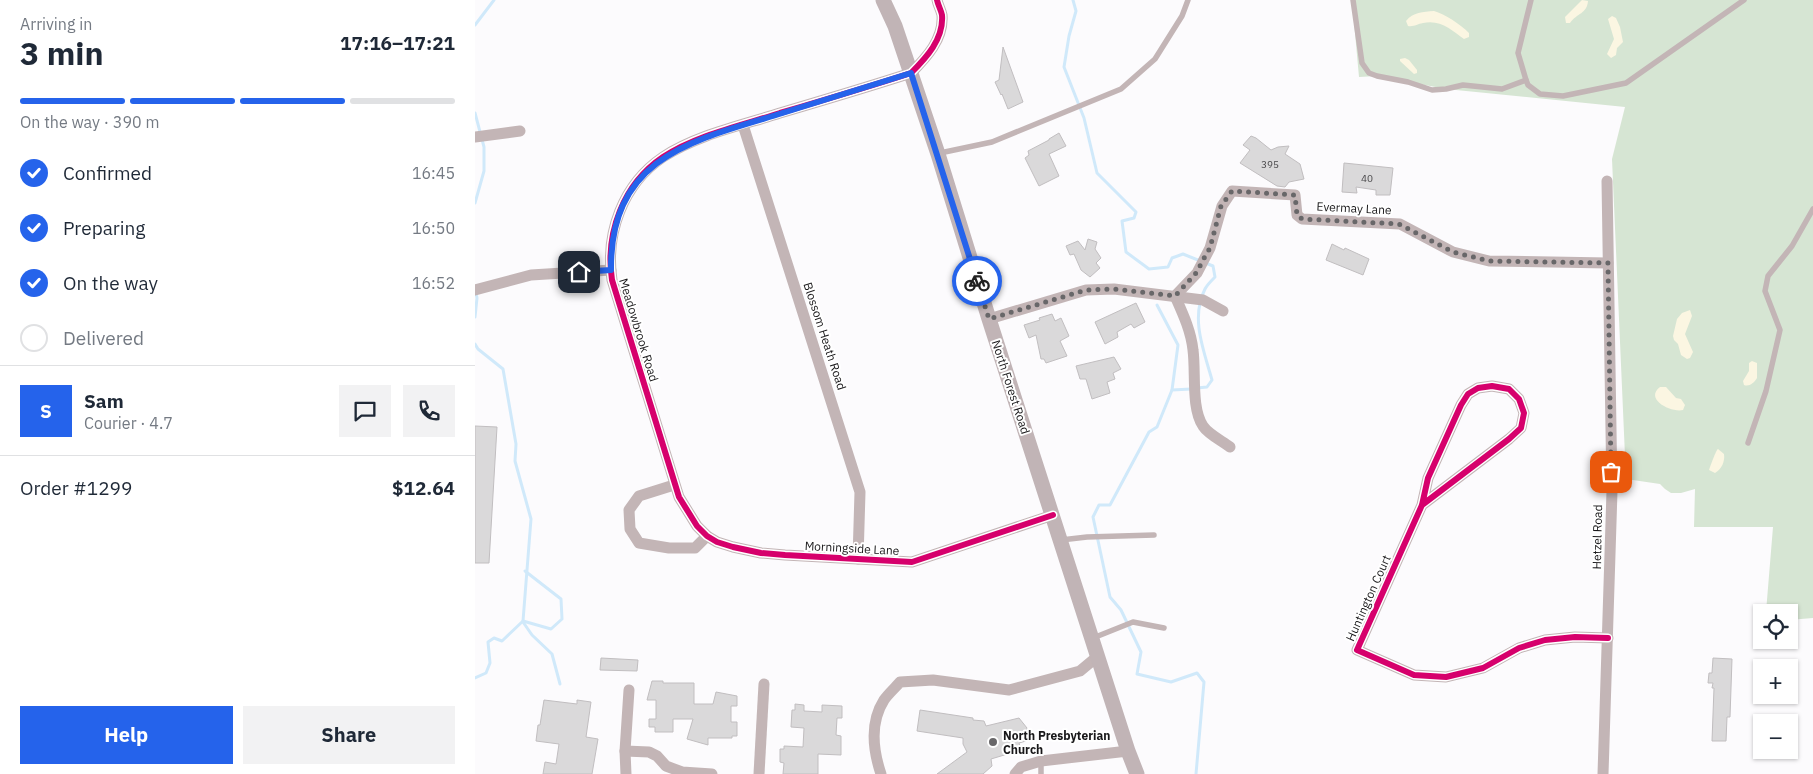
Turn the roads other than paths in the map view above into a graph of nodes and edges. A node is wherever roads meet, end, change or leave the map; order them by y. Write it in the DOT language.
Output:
graph roads {
  1 [pos="883,0"];
  2 [pos="937,0"];
  3 [pos="1188,0"];
  4 [pos="1353,0"];
  5 [pos="1531,0"];
  6 [pos="1745,0"];
  7 [pos="911,73"];
  8 [pos="1526,80"];
  9 [pos="743,125"];
  10 [pos="520,130"];
  11 [pos="475,137"];
  12 [pos="938,154"];
  13 [pos="1607,181"];
  14 [pos="1813,209"];
  15 [pos="1608,263"];
  16 [pos="611,270"];
  17 [pos="475,290"];
  18 [pos="1175,296"];
  19 [pos="1223,311"];
  20 [pos="989,319"];
  21 [pos="1748,443"];
  22 [pos="1230,447"];
  23 [pos="674,485"];
  24 [pos="1422,505"];
  25 [pos="1053,515"];
  26 [pos="1154,535"];
  27 [pos="707,536"];
  28 [pos="1061,540"];
  29 [pos="858,559"];
  30 [pos="1164,628"];
  31 [pos="1092,638"];
  32 [pos="1608,638"];
  33 [pos="1098,656"];
  34 [pos="764,684"];
  35 [pos="629,690"];
  36 [pos="625,751"];
  37 [pos="1127,752"];
  38 [pos="1041,761"];
  39 [pos="681,773"];
  40 [pos="626,774"];
  41 [pos="711,774"];
  42 [pos="759,774"];
  43 [pos="881,774"];
  44 [pos="1015,774"];
  45 [pos="1041,774"];
  46 [pos="1137,774"];
  47 [pos="1603,774"];
  1 -- 7 [label="main road, North Forest Road"];
  2 -- 7 [label="street"];
  3 -- 12 [label="lane"];
  4 -- 8 [label="lane"];
  5 -- 8 [label="lane"];
  6 -- 8 [label="lane"];
  7 -- 9 [label="street, Meadowbrook Road"];
  7 -- 12 [label="main road, North Forest Road"];
  9 -- 16 [label="street, Meadowbrook Road"];
  9 -- 29 [label="street, Blossom Heath Road"];
  10 -- 11 [label="street"];
  12 -- 20 [label="main road, North Forest Road"];
  13 -- 15 [label="street, Hetzel Road"];
  14 -- 21 [label="lane"];
  15 -- 18 [label="street, Evermay Lane"];
  15 -- 32 [label="street, Hetzel Road"];
  16 -- 17 [label="street"];
  16 -- 23 [label="street, Meadowbrook Road"];
  18 -- 19 [label="street"];
  18 -- 20 [label="street"];
  18 -- 22 [label="street"];
  20 -- 25 [label="main road, North Forest Road"];
  23 -- 27 [label="street, Morningside Lane"];
  23 -- 27 [label="street"];
  24 -- 24 [label="street, Huntington Court"];
  24 -- 32 [label="street, Huntington Court"];
  25 -- 28 [label="main road, North Forest Road"];
  25 -- 29 [label="street, Morningside Lane"];
  26 -- 28 [label="lane"];
  27 -- 29 [label="street, Morningside Lane"];
  28 -- 31 [label="main road, North Forest Road"];
  30 -- 31 [label="lane"];
  31 -- 33 [label="main road, North Forest Road"];
  32 -- 47 [label="street, Hetzel Road"];
  33 -- 37 [label="main road, North Forest Road"];
  33 -- 43 [label="street"];
  34 -- 42 [label="street"];
  35 -- 36 [label="street"];
  36 -- 39 [label="street"];
  36 -- 40 [label="street"];
  37 -- 38 [label="street"];
  37 -- 46 [label="main road, North Forest Road"];
  38 -- 44 [label="street"];
  38 -- 45 [label="lane"];
  39 -- 41 [label="street"];
}
